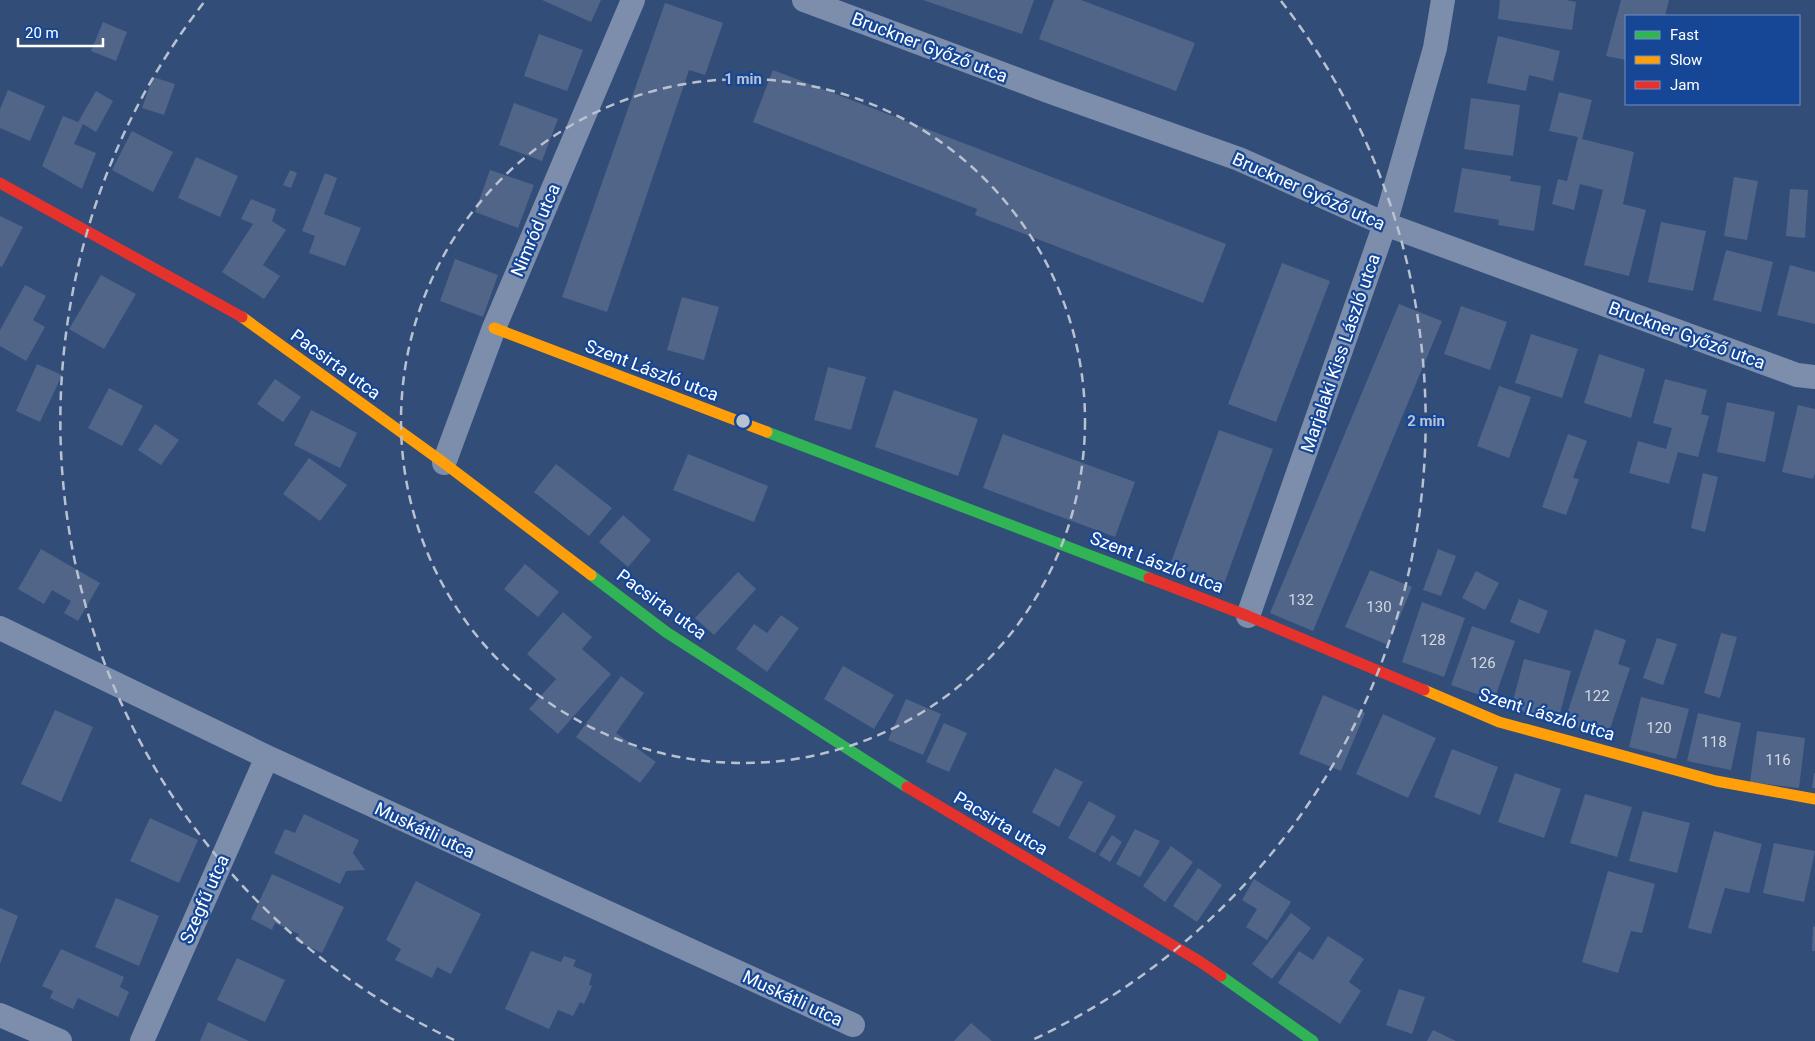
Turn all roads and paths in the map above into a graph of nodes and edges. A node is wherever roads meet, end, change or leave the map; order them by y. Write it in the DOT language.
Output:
graph roads {
  1 [pos="633,0"];
  2 [pos="804,0"];
  3 [pos="1443,0"];
  4 [pos="0,183"];
  5 [pos="1385,224"];
  6 [pos="494,328"];
  7 [pos="1815,377"];
  8 [pos="444,463"];
  9 [pos="1248,616"];
  10 [pos="0,628"];
  11 [pos="267,757"];
  12 [pos="1815,799"];
  13 [pos="0,1015"];
  14 [pos="853,1025"];
  15 [pos="60,1041"];
  16 [pos="142,1041"];
  17 [pos="1313,1041"];
  1 -- 6 [label="street, Nimród utca"];
  2 -- 5 [label="street, Bruckner Győző utca"];
  3 -- 5 [label="street, Marjalaki Kiss László utca"];
  4 -- 8 [label="street, Pacsirta utca"];
  5 -- 7 [label="street, Bruckner Győző utca"];
  5 -- 9 [label="street, Marjalaki Kiss László utca"];
  6 -- 8 [label="street, Nimród utca"];
  6 -- 9 [label="street, Szent László utca"];
  8 -- 17 [label="street, Pacsirta utca"];
  9 -- 12 [label="street, Szent László utca"];
  10 -- 11 [label="street, Muskátli utca"];
  11 -- 14 [label="street, Muskátli utca"];
  11 -- 16 [label="street, Szegfű utca"];
  13 -- 15 [label="street"];
}
